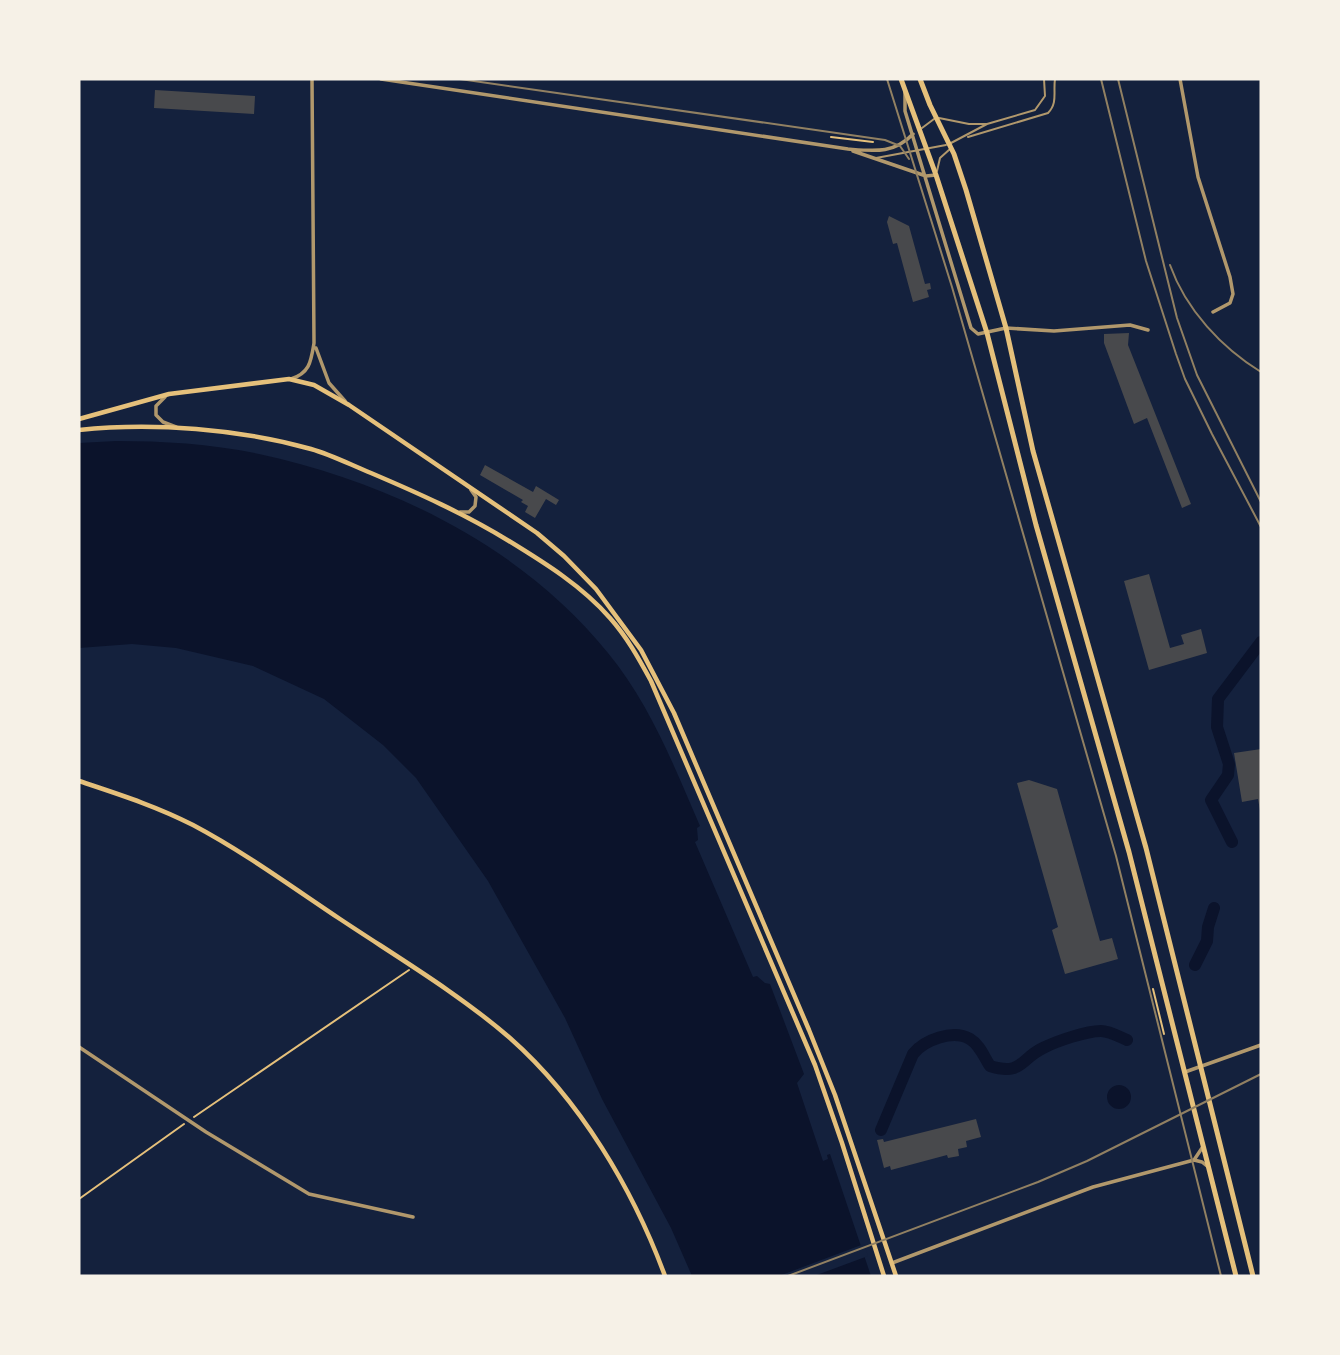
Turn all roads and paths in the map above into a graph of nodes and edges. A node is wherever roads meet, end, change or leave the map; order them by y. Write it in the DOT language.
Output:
graph roads {
  1 [pos="312,79"];
  2 [pos="382,79"];
  3 [pos="901,79"];
  4 [pos="920,79"];
  5 [pos="1044,79"];
  6 [pos="1055,79"];
  7 [pos="1180,79"];
  8 [pos="905,90"];
  9 [pos="936,117"];
  10 [pos="986,124"];
  11 [pos="920,128"];
  12 [pos="913,134"];
  13 [pos="831,137"];
  14 [pos="962,138"];
  15 [pos="873,142"];
  16 [pos="950,146"];
  17 [pos="848,149"];
  18 [pos="928,150"];
  19 [pos="919,152"];
  20 [pos="875,158"];
  21 [pos="936,175"];
  22 [pos="926,176"];
  23 [pos="1213,312"];
  24 [pos="1006,328"];
  25 [pos="1148,330"];
  26 [pos="987,333"];
  27 [pos="314,343"];
  28 [pos="289,379"];
  29 [pos="169,394"];
  30 [pos="349,405"];
  31 [pos="79,419"];
  32 [pos="187,429"];
  33 [pos="79,430"];
  34 [pos="468,488"];
  35 [pos="458,512"];
  36 [pos="79,782"];
  37 [pos="413,968"];
  38 [pos="1153,989"];
  39 [pos="1164,1034"];
  40 [pos="79,1046"];
  41 [pos="1260,1046"];
  42 [pos="1202,1068"];
  43 [pos="1185,1072"];
  44 [pos="189,1120"];
  45 [pos="1203,1144"];
  46 [pos="1194,1160"];
  47 [pos="1209,1169"];
  48 [pos="79,1199"];
  49 [pos="413,1217"];
  50 [pos="892,1263"];
  51 [pos="665,1276"];
  52 [pos="884,1276"];
  53 [pos="896,1276"];
  54 [pos="1236,1276"];
  55 [pos="1253,1276"];
  1 -- 27 [label="street"];
  2 -- 17 [label="street"];
  3 -- 8 [label="main road"];
  4 -- 9 [label="main road"];
  5 -- 10 [label="lane"];
  6 -- 14 [label="lane"];
  7 -- 23 [label="street"];
  8 -- 11 [label="main road"];
  8 -- 12 [label="street"];
  9 -- 10 [label="lane"];
  9 -- 11 [label="lane"];
  9 -- 16 [label="main road"];
  10 -- 14 [label="lane"];
  11 -- 12 [label="lane"];
  11 -- 18 [label="main road"];
  12 -- 17 [label="street"];
  12 -- 19 [label="street"];
  13 -- 15 [label="path"];
  14 -- 16 [label="lane"];
  16 -- 18 [label="lane"];
  16 -- 21 [label="lane"];
  16 -- 24 [label="main road"];
  17 -- 20 [label="street"];
  18 -- 19 [label="lane"];
  18 -- 21 [label="main road"];
  19 -- 20 [label="lane"];
  19 -- 22 [label="street"];
  20 -- 22 [label="street"];
  21 -- 22 [label="street"];
  21 -- 26 [label="main road"];
  22 -- 26 [label="street"];
  24 -- 25 [label="street"];
  24 -- 26 [label="street"];
  24 -- 42 [label="main road"];
  26 -- 43 [label="main road"];
  27 -- 28 [label="street"];
  27 -- 30 [label="street"];
  28 -- 29 [label="main road"];
  28 -- 30 [label="main road"];
  29 -- 31 [label="main road"];
  29 -- 32 [label="street"];
  30 -- 34 [label="main road"];
  32 -- 33 [label="main road"];
  32 -- 35 [label="main road"];
  34 -- 35 [label="street"];
  34 -- 50 [label="main road"];
  35 -- 52 [label="main road"];
  36 -- 37 [label="main road"];
  37 -- 44 [label="path"];
  37 -- 51 [label="main road"];
  38 -- 39 [label="path"];
  40 -- 44 [label="street"];
  41 -- 42 [label="street"];
  42 -- 43 [label="street"];
  42 -- 55 [label="main road"];
  43 -- 45 [label="main road"];
  44 -- 48 [label="path"];
  44 -- 49 [label="street"];
  45 -- 46 [label="street"];
  45 -- 47 [label="main road"];
  46 -- 47 [label="street"];
  46 -- 50 [label="street"];
  47 -- 54 [label="main road"];
  50 -- 53 [label="main road"];
}
